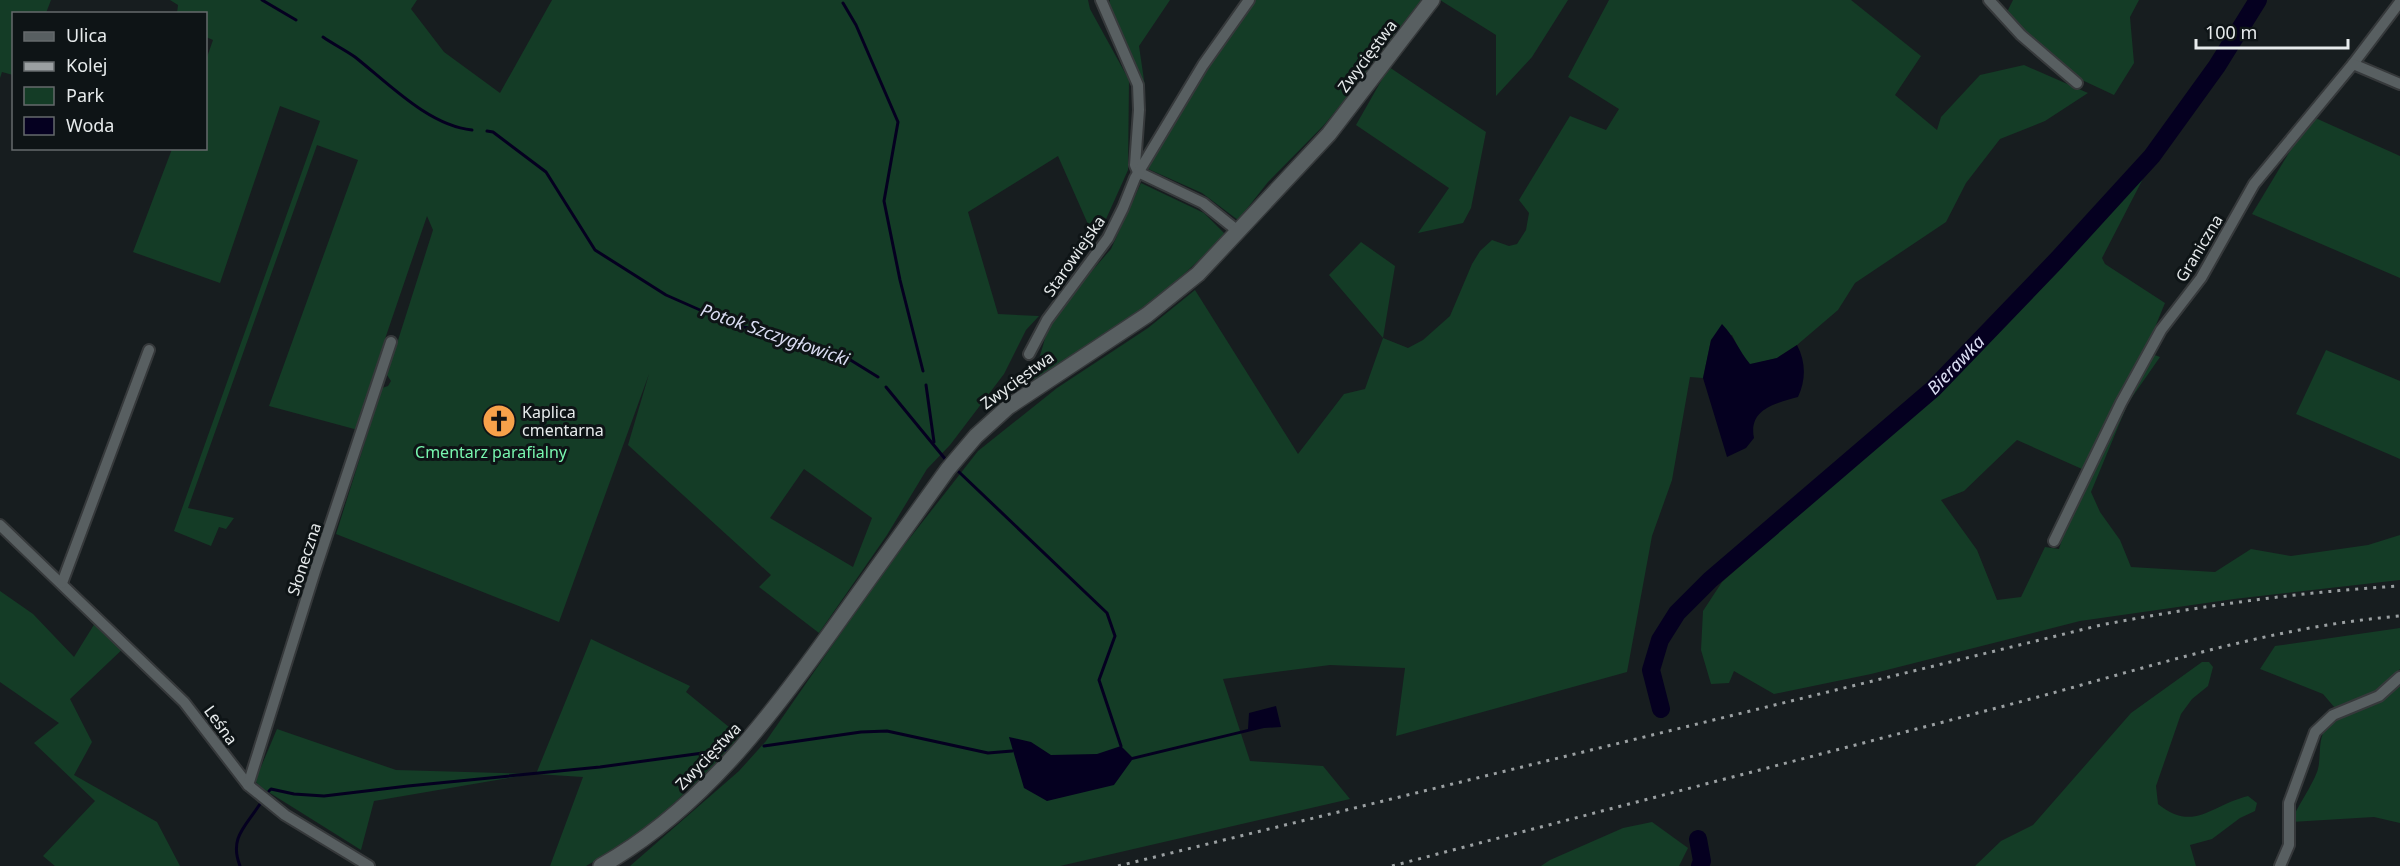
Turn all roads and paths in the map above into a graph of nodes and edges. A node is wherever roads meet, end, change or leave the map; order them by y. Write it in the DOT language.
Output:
graph roads {
  1 [pos="1249,0"];
  2 [pos="1432,0"];
  3 [pos="1989,0"];
  4 [pos="1102,1"];
  5 [pos="2400,2"];
  6 [pos="2353,64"];
  7 [pos="2077,83"];
  8 [pos="2400,84"];
  9 [pos="1138,172"];
  10 [pos="1239,232"];
  11 [pos="391,342"];
  12 [pos="149,350"];
  13 [pos="1029,354"];
  14 [pos="0,525"];
  15 [pos="2054,541"];
  16 [pos="62,584"];
  17 [pos="2400,677"];
  18 [pos="248,786"];
  19 [pos="369,866"];
  20 [pos="601,866"];
  21 [pos="2280,866"];
  1 -- 9 [label="street, Starowiejska"];
  2 -- 10 [label="main road, Zwycięstwa"];
  3 -- 7 [label="street"];
  4 -- 9 [label="street, Starowiejska"];
  5 -- 6 [label="street, Graniczna"];
  6 -- 8 [label="street"];
  6 -- 15 [label="street, Graniczna"];
  9 -- 10 [label="street"];
  9 -- 13 [label="street, Starowiejska"];
  10 -- 20 [label="main road, Zwycięstwa"];
  11 -- 18 [label="street, Słoneczna"];
  12 -- 16 [label="street"];
  14 -- 16 [label="street, Leśna"];
  16 -- 18 [label="street, Leśna"];
  17 -- 21 [label="street"];
  18 -- 19 [label="street, Leśna"];
}
